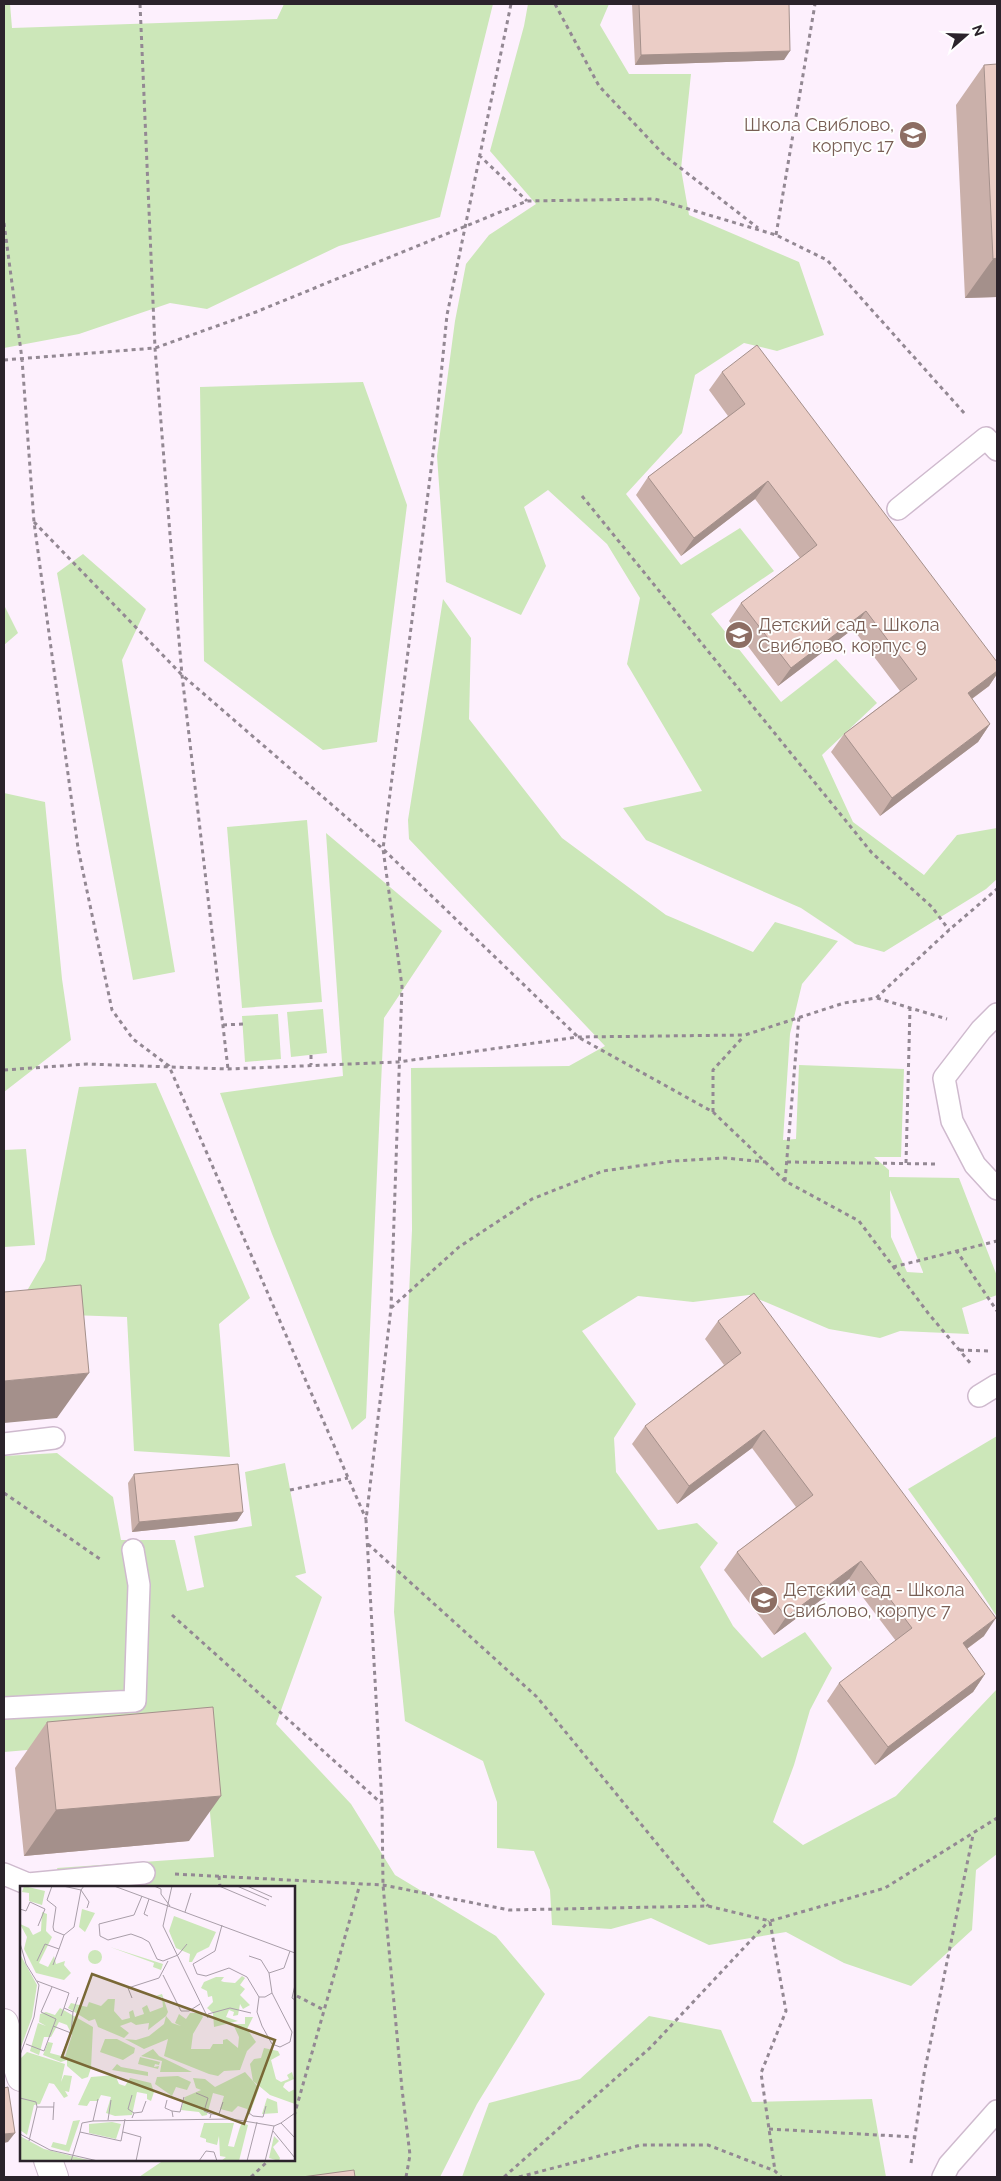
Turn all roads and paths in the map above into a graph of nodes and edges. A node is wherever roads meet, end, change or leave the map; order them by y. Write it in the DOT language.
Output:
graph roads {
  1 [pos="140,4"];
  2 [pos="511,4"];
  3 [pos="555,4"];
  4 [pos="815,4"];
  5 [pos="479,155"];
  6 [pos="527,202"];
  7 [pos="4,223"];
  8 [pos="464,227"];
  9 [pos="761,230"];
  10 [pos="776,235"];
  11 [pos="155,348"];
  12 [pos="22,359"];
  13 [pos="4,360"];
  14 [pos="992,444"];
  15 [pos="582,496"];
  16 [pos="898,509"];
  17 [pos="34,522"];
  18 [pos="182,675"];
  19 [pos="383,849"];
  20 [pos="997,889"];
  21 [pos="949,930"];
  22 [pos="876,998"];
  23 [pos="910,1008"];
  24 [pos="997,1014"];
  25 [pos="799,1016"];
  26 [pos="243,1024"];
  27 [pos="223,1025"];
  28 [pos="982,1030"];
  29 [pos="745,1035"];
  30 [pos="578,1037"];
  31 [pos="311,1055"];
  32 [pos="398,1062"];
  33 [pos="311,1065"];
  34 [pos="169,1066"];
  35 [pos="228,1069"];
  36 [pos="4,1070"];
  37 [pos="714,1112"];
  38 [pos="766,1162"];
  39 [pos="787,1162"];
  40 [pos="906,1164"];
  41 [pos="975,1165"];
  42 [pos="785,1181"];
  43 [pos="997,1189"];
  44 [pos="997,1241"];
  45 [pos="956,1250"];
  46 [pos="893,1267"];
  47 [pos="391,1308"];
  48 [pos="997,1312"];
  49 [pos="960,1350"];
  50 [pos="997,1352"];
  51 [pos="989,1390"];
  52 [pos="54,1438"];
  53 [pos="4,1444"];
  54 [pos="348,1478"];
  55 [pos="290,1490"];
  56 [pos="4,1493"];
  57 [pos="366,1520"];
  58 [pos="368,1544"];
  59 [pos="133,1550"];
  60 [pos="139,1585"];
  61 [pos="4,1708"];
  62 [pos="382,1804"];
  63 [pos="997,1818"];
  64 [pos="973,1834"];
  65 [pos="144,1873"];
  66 [pos="4,1874"];
  67 [pos="219,1876"];
  68 [pos="360,1884"];
  69 [pos="383,1885"];
  70 [pos="220,1886"];
  71 [pos="708,1906"];
  72 [pos="770,1921"];
  73 [pos="297,1996"];
  74 [pos="324,2010"];
  75 [pos="4,2023"];
  76 [pos="20,2074"];
  77 [pos="997,2111"];
  78 [pos="295,2112"];
  79 [pos="769,2130"];
  80 [pos="915,2137"];
  81 [pos="48,2161"];
  82 [pos="268,2161"];
  83 [pos="911,2166"];
  84 [pos="775,2171"];
  85 [pos="54,2177"];
  86 [pos="251,2177"];
  87 [pos="406,2177"];
  88 [pos="504,2177"];
  89 [pos="519,2177"];
  90 [pos="780,2177"];
  91 [pos="943,2177"];
  1 -- 11 [label="path"];
  2 -- 5 [label="path"];
  3 -- 9 [label="path"];
  4 -- 10 [label="path"];
  5 -- 6 [label="path"];
  5 -- 8 [label="path"];
  6 -- 8 [label="path"];
  6 -- 9 [label="path"];
  7 -- 12 [label="path"];
  8 -- 11 [label="path"];
  8 -- 19 [label="path"];
  9 -- 10 [label="path"];
  10 -- 14 [label="path"];
  11 -- 12 [label="path"];
  11 -- 18 [label="path"];
  12 -- 13 [label="path"];
  12 -- 17 [label="path"];
  14 -- 16 [label="lane"];
  15 -- 21 [label="path"];
  17 -- 18 [label="path"];
  17 -- 34 [label="path"];
  18 -- 19 [label="path"];
  18 -- 27 [label="path"];
  19 -- 30 [label="path"];
  19 -- 32 [label="path"];
  20 -- 21 [label="path"];
  21 -- 22 [label="path"];
  22 -- 23 [label="path"];
  22 -- 25 [label="path"];
  23 -- 28 [label="path"];
  23 -- 40 [label="path"];
  24 -- 28 [label="lane"];
  25 -- 29 [label="path"];
  25 -- 39 [label="path"];
  26 -- 27 [label="path"];
  27 -- 35 [label="path"];
  28 -- 41 [label="lane"];
  29 -- 30 [label="path"];
  29 -- 37 [label="path"];
  30 -- 32 [label="path"];
  30 -- 37 [label="path"];
  31 -- 33 [label="path"];
  32 -- 33 [label="path"];
  32 -- 47 [label="path"];
  33 -- 35 [label="path"];
  34 -- 35 [label="path"];
  34 -- 36 [label="path"];
  34 -- 54 [label="path"];
  37 -- 38 [label="path"];
  38 -- 42 [label="path"];
  38 -- 47 [label="path"];
  39 -- 40 [label="path"];
  39 -- 42 [label="path"];
  40 -- 41 [label="path"];
  41 -- 43 [label="lane"];
  42 -- 46 [label="path"];
  44 -- 45 [label="path"];
  45 -- 46 [label="path"];
  45 -- 48 [label="path"];
  46 -- 49 [label="path"];
  47 -- 57 [label="path"];
  49 -- 50 [label="path"];
  49 -- 51 [label="path"];
  52 -- 53 [label="lane"];
  54 -- 55 [label="path"];
  54 -- 57 [label="path"];
  56 -- 60 [label="path"];
  57 -- 58 [label="path"];
  58 -- 62 [label="path"];
  58 -- 71 [label="path"];
  59 -- 60 [label="lane"];
  60 -- 61 [label="lane"];
  60 -- 62 [label="path"];
  62 -- 69 [label="path"];
  63 -- 64 [label="path"];
  64 -- 72 [label="path"];
  64 -- 80 [label="path"];
  65 -- 66 [label="lane"];
  65 -- 67 [label="path"];
  67 -- 68 [label="path"];
  67 -- 70 [label="path"];
  68 -- 69 [label="path"];
  68 -- 74 [label="path"];
  69 -- 71 [label="path"];
  69 -- 87 [label="path"];
  71 -- 72 [label="path"];
  72 -- 79 [label="path"];
  72 -- 88 [label="path"];
  73 -- 74 [label="path"];
  74 -- 78 [label="path"];
  75 -- 76 [label="street"];
  77 -- 91 [label="lane"];
  79 -- 80 [label="path"];
  79 -- 84 [label="path"];
  80 -- 83 [label="path"];
  81 -- 85 [label="street"];
  82 -- 86 [label="path"];
  84 -- 89 [label="path"];
  84 -- 90 [label="path"];
}
